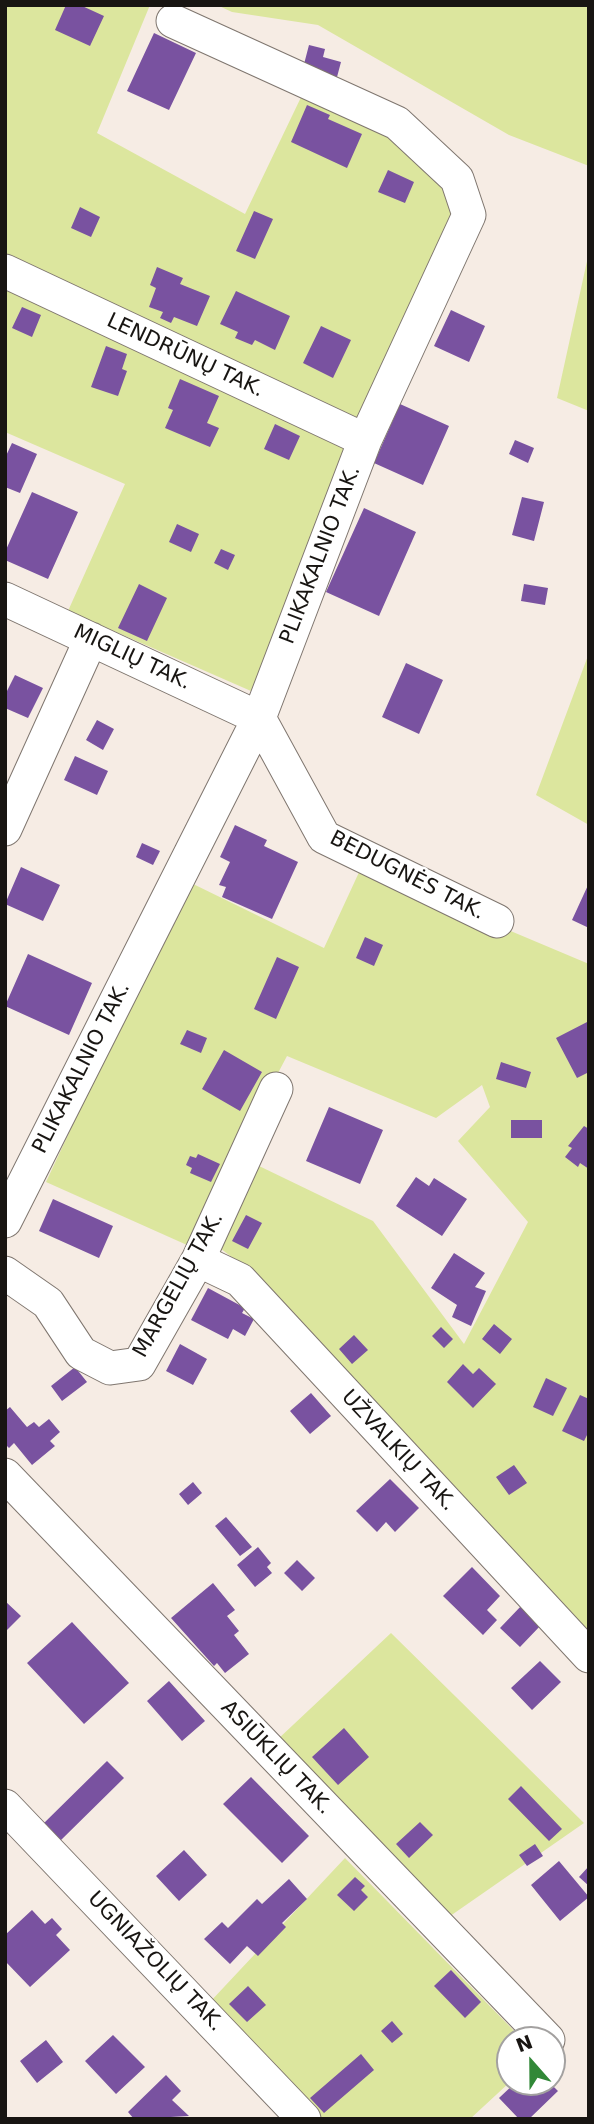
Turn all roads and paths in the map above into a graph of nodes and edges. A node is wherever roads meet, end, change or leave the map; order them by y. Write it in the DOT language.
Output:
graph roads {
  1 [pos="173,21"];
  2 [pos="5,271"];
  3 [pos="365,440"];
  4 [pos="5,599"];
  5 [pos="91,639"];
  6 [pos="259,718"];
  7 [pos="5,829"];
  8 [pos="497,921"];
  9 [pos="276,1089"];
  10 [pos="5,1221"];
  11 [pos="198,1260"];
  12 [pos="5,1273"];
  13 [pos="5,1475"];
  14 [pos="589,1656"];
  15 [pos="5,1806"];
  16 [pos="535,2026"];
  17 [pos="304,2119"];
  1 -- 3 [label="street, PLIKAKALNIO TAK."];
  2 -- 3 [label="street, LENDRŪNŲ TAK."];
  3 -- 6 [label="street, PLIKAKALNIO TAK."];
  4 -- 5 [label="street, MIGLIŲ TAK."];
  5 -- 6 [label="street, MIGLIŲ TAK."];
  5 -- 7 [label="street"];
  6 -- 8 [label="street, BEDUGNĖS TAK."];
  6 -- 10 [label="street, PLIKAKALNIO TAK."];
  9 -- 11 [label="street, MARGELIŲ TAK."];
  11 -- 12 [label="street, MARGELIŲ TAK."];
  11 -- 14 [label="street, UŽVALKIŲ TAK."];
  13 -- 16 [label="street, ASIŪKLIŲ TAK."];
  15 -- 17 [label="street, UGNIAŽOLIŲ TAK."];
}
